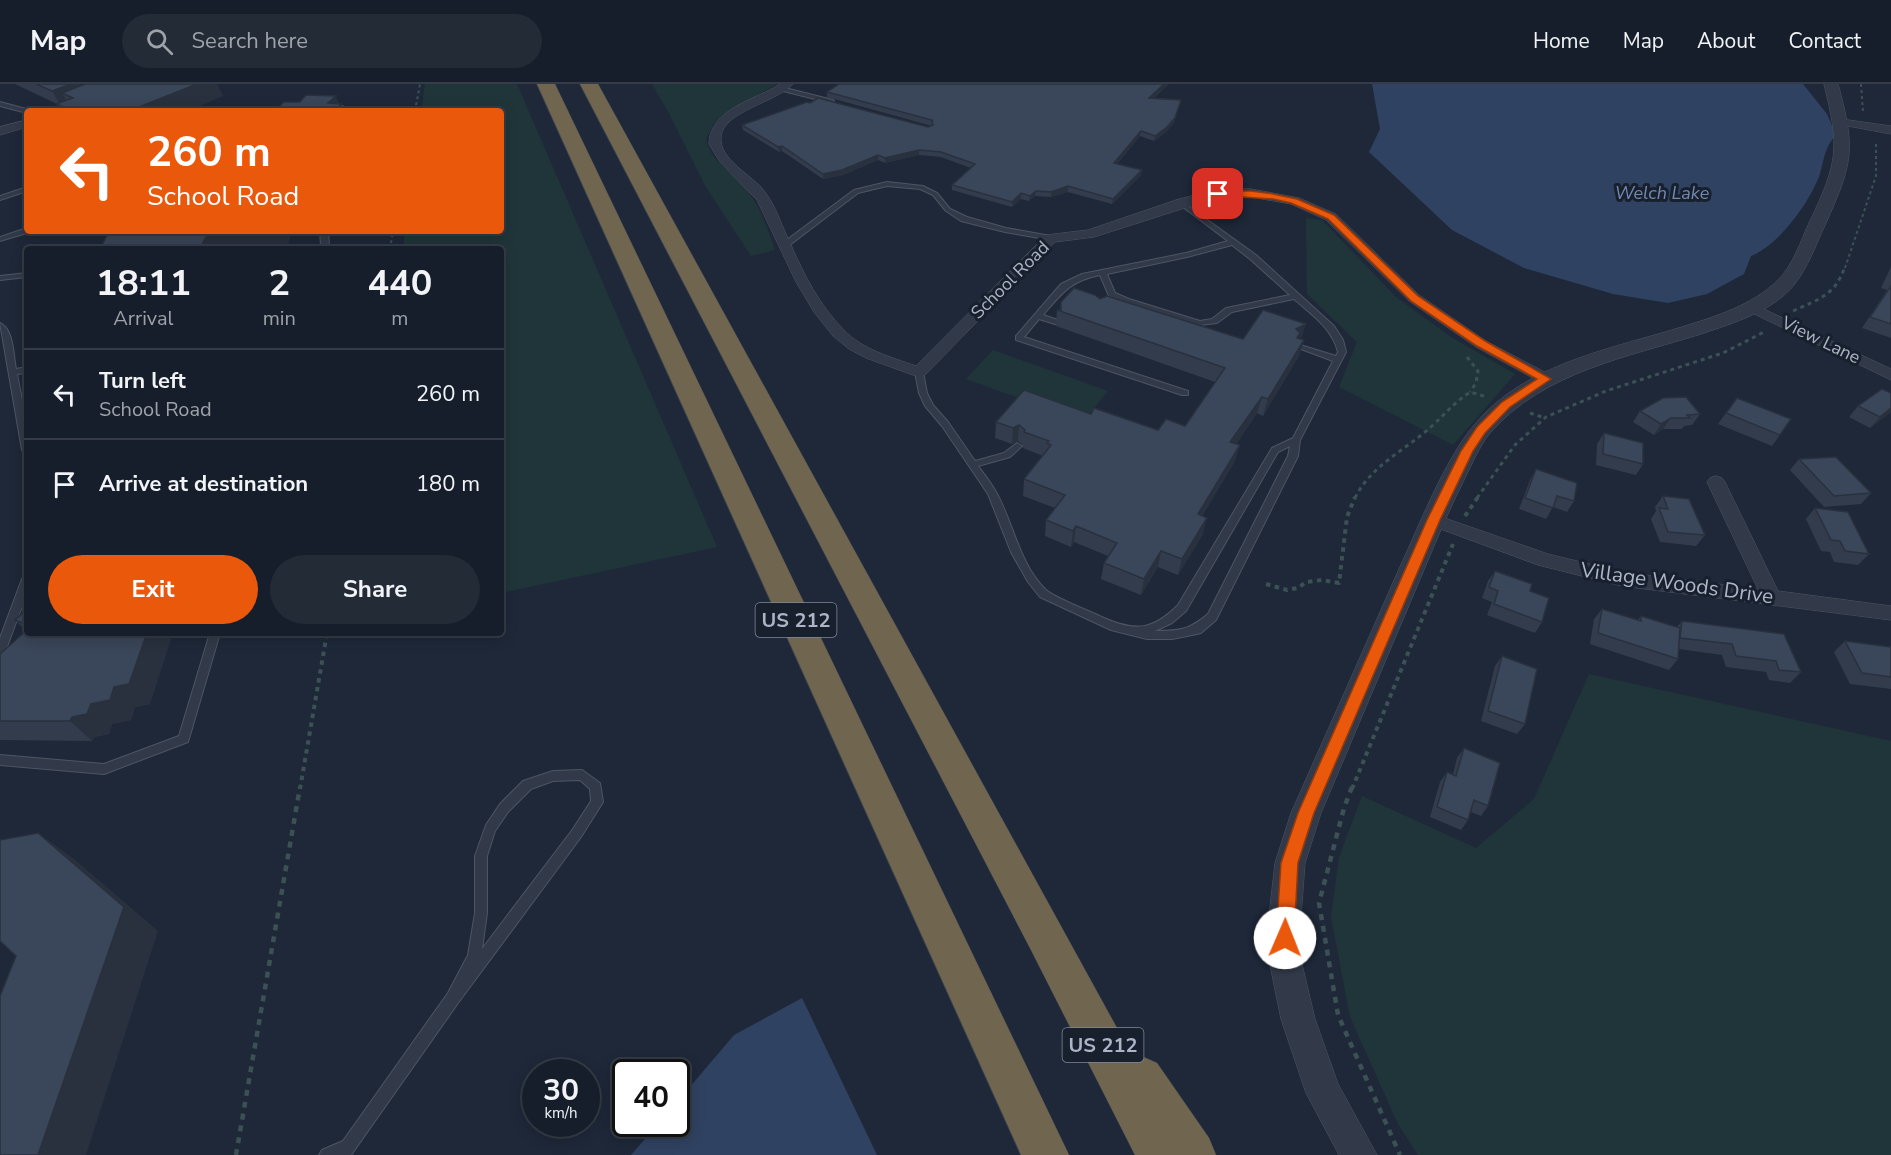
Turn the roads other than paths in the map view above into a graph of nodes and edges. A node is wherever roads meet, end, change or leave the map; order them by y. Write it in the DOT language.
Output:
graph roads {
  1 [pos="546,84"];
  2 [pos="589,84"];
  3 [pos="1831,84"];
  4 [pos="784,86"];
  5 [pos="0,104"];
  6 [pos="842,104"];
  7 [pos="311,108"];
  8 [pos="342,108"];
  9 [pos="24,110"];
  10 [pos="1840,122"];
  11 [pos="24,124"];
  12 [pos="1891,130"];
  13 [pos="0,131"];
  14 [pos="24,190"];
  15 [pos="0,198"];
  16 [pos="1181,203"];
  17 [pos="24,231"];
  18 [pos="0,238"];
  19 [pos="1051,238"];
  20 [pos="1234,242"];
  21 [pos="784,245"];
  22 [pos="1103,273"];
  23 [pos="24,275"];
  24 [pos="0,278"];
  25 [pos="1112,294"];
  26 [pos="1295,296"];
  27 [pos="1106,302"];
  28 [pos="1751,307"];
  29 [pos="1037,316"];
  30 [pos="1055,322"];
  31 [pos="0,325"];
  32 [pos="1297,346"];
  33 [pos="1338,360"];
  34 [pos="24,370"];
  35 [pos="13,372"];
  36 [pos="919,372"];
  37 [pos="1891,375"];
  38 [pos="1546,379"];
  39 [pos="1185,393"];
  40 [pos="24,433"];
  41 [pos="1296,440"];
  42 [pos="1017,446"];
  43 [pos="972,464"];
  44 [pos="1716,482"];
  45 [pos="1433,520"];
  46 [pos="24,587"];
  47 [pos="1771,597"];
  48 [pos="1891,613"];
  49 [pos="1138,632"];
  50 [pos="214,636"];
  51 [pos="0,652"];
  52 [pos="0,760"];
  53 [pos="1046,936"];
  54 [pos="453,998"];
  55 [pos="344,1151"];
  56 [pos="327,1155"];
  57 [pos="1045,1155"];
  58 [pos="1160,1155"];
  59 [pos="1192,1155"];
  60 [pos="1359,1155"];
  1 -- 57 [label="highway, US 212"];
  2 -- 53 [label="highway, US 212"];
  3 -- 10 [label="street"];
  4 -- 6 [label="lane"];
  4 -- 21 [label="street"];
  5 -- 9 [label="lane"];
  7 -- 8 [label="lane"];
  10 -- 12 [label="street"];
  10 -- 28 [label="street"];
  11 -- 13 [label="street"];
  14 -- 15 [label="lane"];
  16 -- 19 [label="street, School Road"];
  16 -- 20 [label="lane"];
  16 -- 38 [label="street, School Road"];
  17 -- 18 [label="lane"];
  19 -- 21 [label="lane"];
  19 -- 36 [label="street, School Road"];
  20 -- 22 [label="lane"];
  20 -- 26 [label="lane"];
  21 -- 36 [label="street"];
  22 -- 25 [label="lane"];
  22 -- 29 [label="lane"];
  23 -- 24 [label="lane"];
  25 -- 26 [label="lane"];
  25 -- 27 [label="lane"];
  26 -- 33 [label="lane"];
  28 -- 37 [label="street, View Lane"];
  28 -- 38 [label="street"];
  29 -- 30 [label="lane"];
  29 -- 39 [label="lane"];
  31 -- 35 [label="lane"];
  32 -- 33 [label="lane"];
  33 -- 41 [label="lane"];
  34 -- 35 [label="lane"];
  35 -- 40 [label="lane"];
  36 -- 43 [label="lane"];
  38 -- 45 [label="street"];
  41 -- 49 [label="lane"];
  41 -- 49 [label="lane"];
  42 -- 43 [label="lane"];
  43 -- 49 [label="lane"];
  44 -- 47 [label="street"];
  45 -- 47 [label="street, Village Woods Drive"];
  45 -- 60 [label="street"];
  46 -- 51 [label="lane"];
  47 -- 48 [label="street, Village Woods Drive"];
  50 -- 52 [label="lane"];
  53 -- 58 [label="highway, US 212"];
  53 -- 59 [label="highway"];
  54 -- 54 [label="lane"];
  54 -- 55 [label="lane"];
  55 -- 56 [label="lane"];
}
